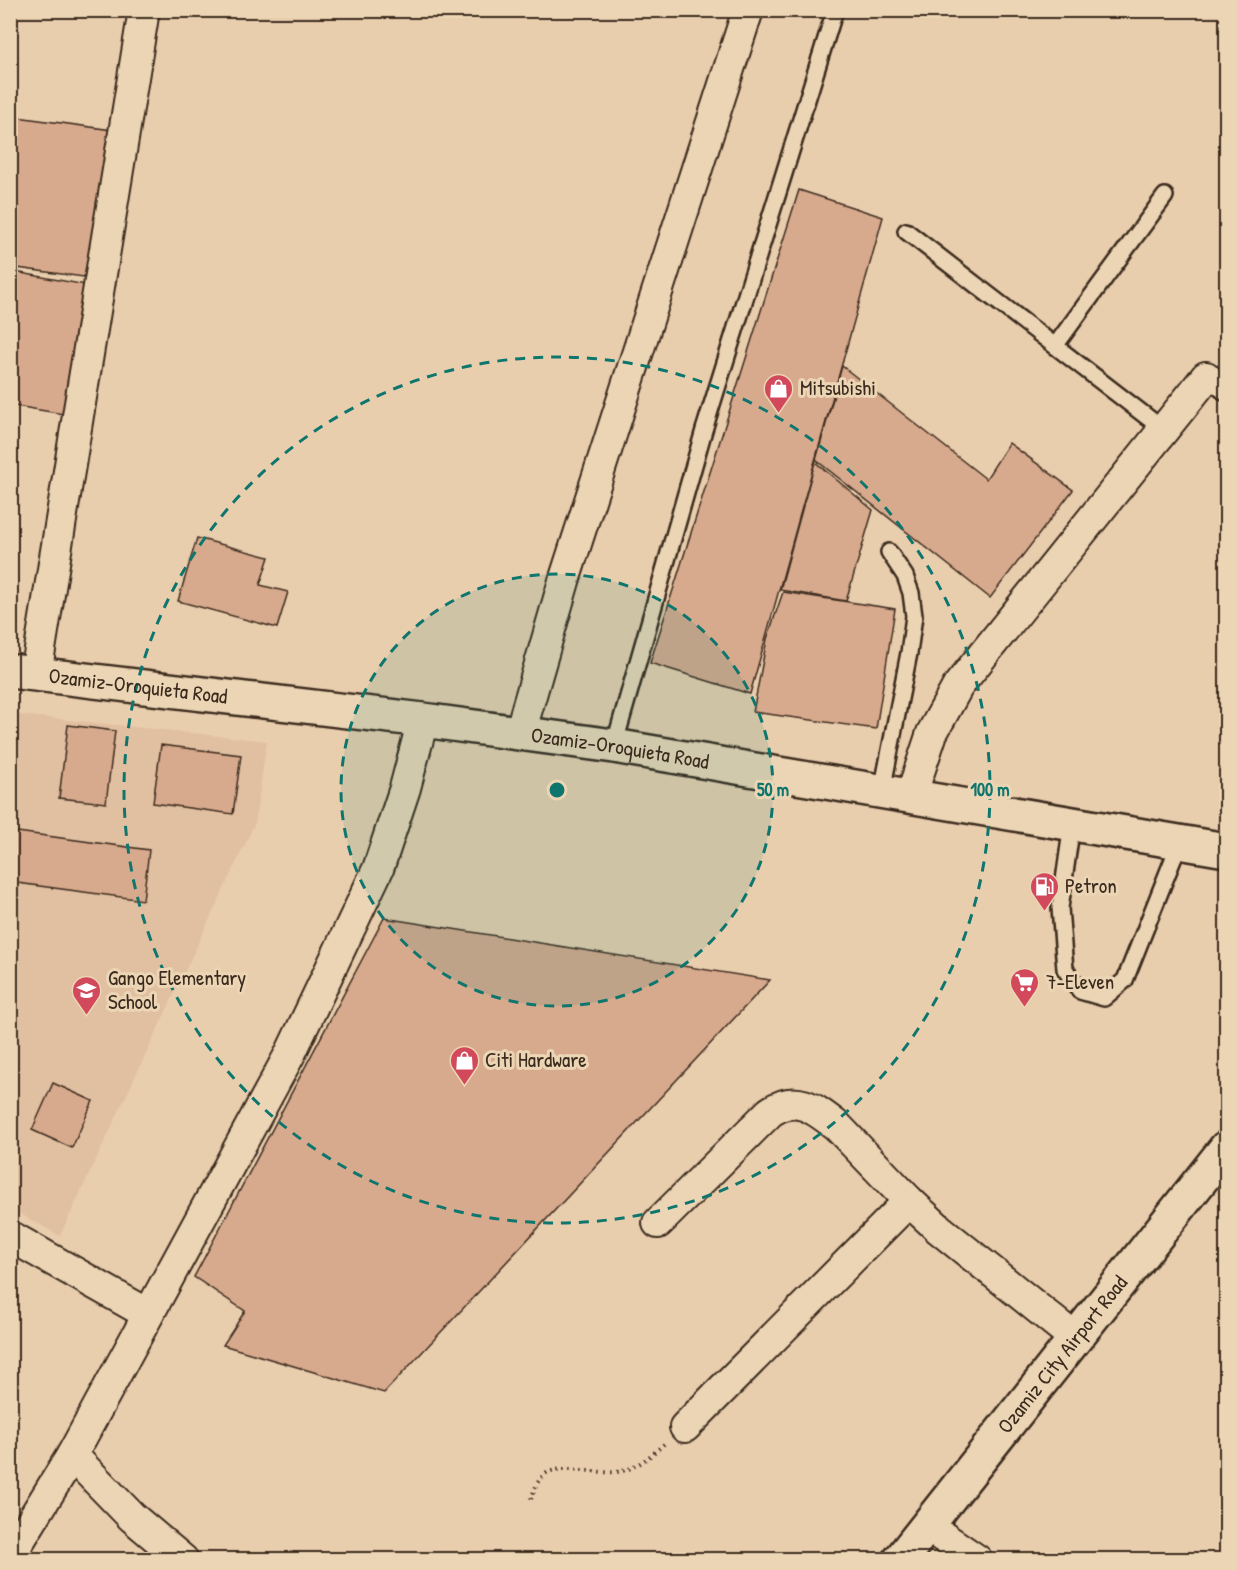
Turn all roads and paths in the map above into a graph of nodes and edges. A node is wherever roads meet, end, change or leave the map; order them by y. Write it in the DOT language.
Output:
graph roads {
  1 [pos="144,10"];
  2 [pos="748,10"];
  3 [pos="835,10"];
  4 [pos="1165,196"];
  5 [pos="906,231"];
  6 [pos="1055,346"];
  7 [pos="1216,385"];
  8 [pos="1164,430"];
  9 [pos="889,552"];
  10 [pos="23,673"];
  11 [pos="423,720"];
  12 [pos="520,733"];
  13 [pos="614,746"];
  14 [pos="897,794"];
  15 [pos="1072,824"];
  16 [pos="1180,842"];
  17 [pos="1227,850"];
  18 [pos="1227,1148"];
  19 [pos="909,1202"];
  20 [pos="658,1223"];
  21 [pos="10,1236"];
  22 [pos="148,1314"];
  23 [pos="1076,1339"];
  24 [pos="685,1426"];
  25 [pos="72,1455"];
  26 [pos="531,1499"];
  27 [pos="927,1526"];
  28 [pos="10,1556"];
  29 [pos="183,1560"];
  30 [pos="900,1560"];
  31 [pos="977,1560"];
  1 -- 10 [label="street"];
  2 -- 12 [label="street"];
  3 -- 13 [label="lane"];
  4 -- 6 [label="lane"];
  5 -- 6 [label="lane"];
  6 -- 8 [label="lane"];
  7 -- 8 [label="street"];
  8 -- 14 [label="street"];
  9 -- 14 [label="lane"];
  10 -- 11 [label="main road, Ozamiz-Oroquieta Road"];
  11 -- 12 [label="main road, Ozamiz-Oroquieta Road"];
  11 -- 22 [label="street"];
  12 -- 13 [label="main road, Ozamiz-Oroquieta Road"];
  13 -- 14 [label="main road, Ozamiz-Oroquieta Road"];
  14 -- 15 [label="main road, Ozamiz-Oroquieta Road"];
  15 -- 16 [label="main road, Ozamiz-Oroquieta Road"];
  15 -- 16 [label="lane"];
  16 -- 17 [label="main road, Ozamiz-Oroquieta Road"];
  18 -- 23 [label="main road, Ozamiz City Airport Road"];
  19 -- 20 [label="street"];
  19 -- 23 [label="street"];
  19 -- 24 [label="street"];
  21 -- 22 [label="street"];
  22 -- 25 [label="street"];
  23 -- 27 [label="main road, Ozamiz City Airport Road"];
  24 -- 26 [label="path"];
  25 -- 28 [label="street"];
  25 -- 29 [label="street"];
  27 -- 30 [label="main road, Ozamiz City Airport Road"];
  27 -- 31 [label="street"];
}
